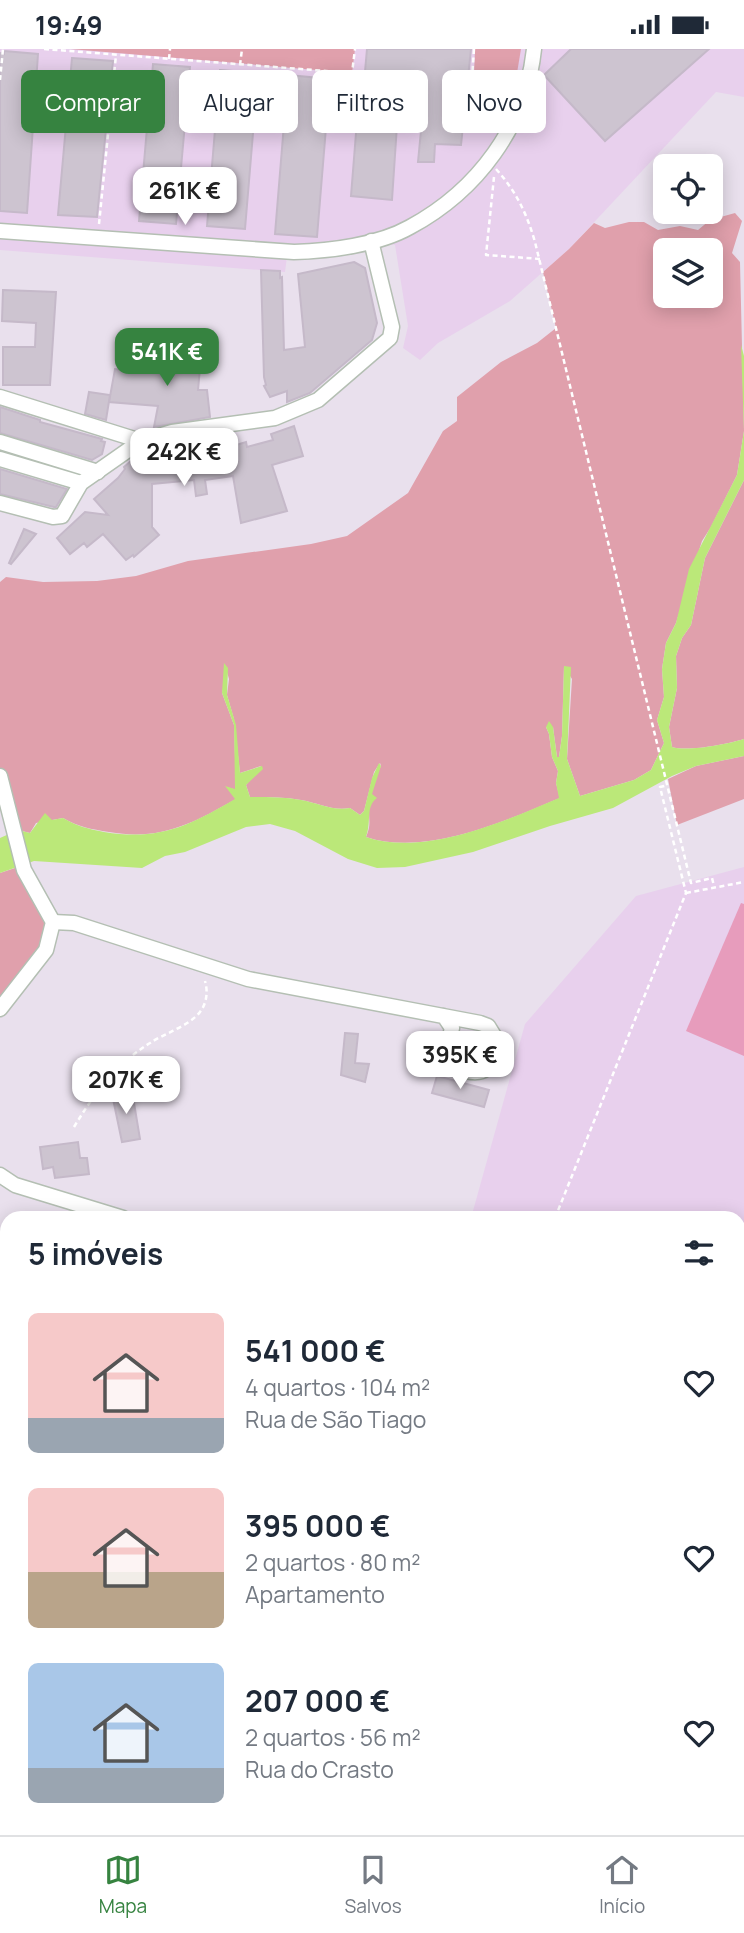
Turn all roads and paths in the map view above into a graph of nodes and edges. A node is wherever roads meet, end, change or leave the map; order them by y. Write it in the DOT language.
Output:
graph roads {
  1 [pos="3,49"];
  2 [pos="44,49"];
  3 [pos="170,49"];
  4 [pos="242,49"];
  5 [pos="355,49"];
  6 [pos="474,49"];
  7 [pos="534,49"];
  8 [pos="99,51"];
  9 [pos="116,55"];
  10 [pos="169,59"];
  11 [pos="240,65"];
  12 [pos="312,70"];
  13 [pos="352,70"];
  14 [pos="473,70"];
  15 [pos="530,70"];
  16 [pos="0,80"];
  17 [pos="507,133"];
  18 [pos="99,224"];
  19 [pos="0,231"];
  20 [pos="371,241"];
  21 [pos="540,259"];
  22 [pos="0,397"];
  23 [pos="141,441"];
  24 [pos="0,442"];
  25 [pos="0,459"];
  26 [pos="98,472"];
  27 [pos="81,484"];
  28 [pos="0,503"];
  29 [pos="0,776"];
  30 [pos="668,785"];
  31 [pos="744,882"];
  32 [pos="714,886"];
  33 [pos="686,893"];
  34 [pos="53,922"];
  35 [pos="197,962"];
  36 [pos="0,1009"];
  37 [pos="444,1016"];
  38 [pos="74,1127"];
  39 [pos="0,1175"];
  40 [pos="100,1211"];
  41 [pos="558,1211"];
  1 -- 16 [label="path"];
  2 -- 8 [label="path"];
  3 -- 10 [label="path"];
  4 -- 11 [label="path"];
  5 -- 13 [label="path"];
  6 -- 14 [label="path"];
  7 -- 15 [label="street"];
  8 -- 9 [label="path"];
  9 -- 10 [label="path"];
  9 -- 18 [label="path"];
  10 -- 11 [label="path"];
  11 -- 12 [label="path"];
  17 -- 20 [label="street"];
  19 -- 20 [label="street"];
  20 -- 23 [label="street"];
  21 -- 21 [label="path"];
  21 -- 30 [label="path"];
  22 -- 23 [label="street"];
  23 -- 26 [label="street"];
  24 -- 26 [label="street"];
  25 -- 27 [label="street"];
  26 -- 27 [label="street"];
  27 -- 28 [label="street"];
  29 -- 34 [label="street"];
  30 -- 32 [label="path"];
  30 -- 33 [label="path"];
  31 -- 32 [label="path"];
  32 -- 33 [label="path"];
  33 -- 41 [label="path"];
  34 -- 35 [label="street"];
  34 -- 36 [label="street"];
  35 -- 37 [label="street"];
  35 -- 38 [label="path"];
  37 -- 37 [label="street"];
  39 -- 40 [label="street"];
}
